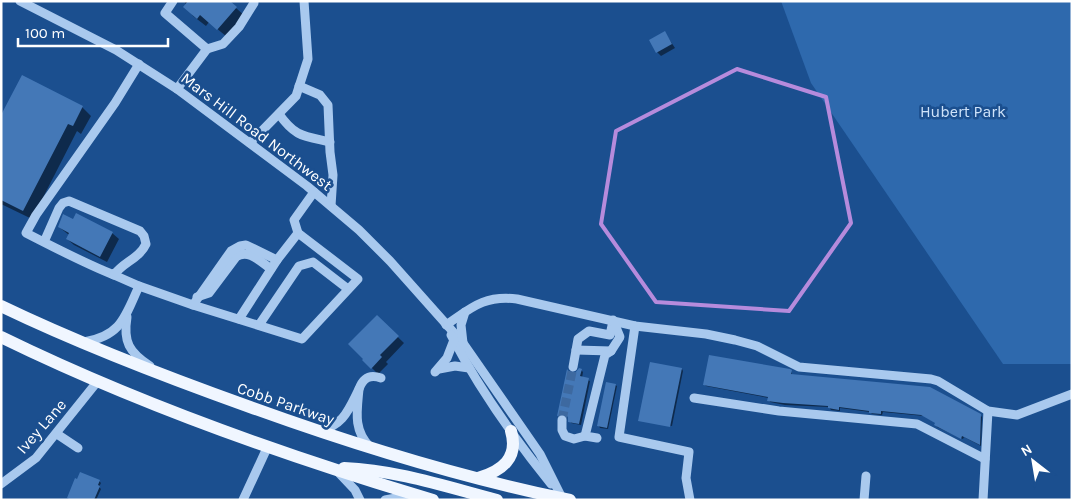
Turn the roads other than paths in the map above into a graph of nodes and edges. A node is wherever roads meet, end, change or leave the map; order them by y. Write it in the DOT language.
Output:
graph roads {
  1 [pos="20,1"];
  2 [pos="174,1"];
  3 [pos="254,1"];
  4 [pos="304,1"];
  5 [pos="208,50"];
  6 [pos="139,64"];
  7 [pos="299,86"];
  8 [pos="177,89"];
  9 [pos="280,114"];
  10 [pos="330,142"];
  11 [pos="250,143"];
  12 [pos="314,192"];
  13 [pos="331,206"];
  14 [pos="298,232"];
  15 [pos="44,242"];
  16 [pos="277,260"];
  17 [pos="271,269"];
  18 [pos="114,275"];
  19 [pos="139,286"];
  20 [pos="348,290"];
  21 [pos="195,302"];
  22 [pos="1,306"];
  23 [pos="465,312"];
  24 [pos="127,314"];
  25 [pos="239,319"];
  26 [pos="613,320"];
  27 [pos="259,325"];
  28 [pos="446,325"];
  29 [pos="635,326"];
  30 [pos="1,337"];
  31 [pos="454,340"];
  32 [pos="81,343"];
  33 [pos="463,343"];
  34 [pos="576,350"];
  35 [pos="611,351"];
  36 [pos="572,367"];
  37 [pos="469,368"];
  38 [pos="164,376"];
  39 [pos="381,378"];
  40 [pos="98,382"];
  41 [pos="359,389"];
  42 [pos="1072,394"];
  43 [pos="694,398"];
  44 [pos="988,411"];
  45 [pos="562,420"];
  46 [pos="316,431"];
  47 [pos="512,431"];
  48 [pos="56,434"];
  49 [pos="585,436"];
  50 [pos="598,438"];
  51 [pos="78,448"];
  52 [pos="267,448"];
  53 [pos="372,449"];
  54 [pos="985,459"];
  55 [pos="332,469"];
  56 [pos="866,476"];
  57 [pos="478,478"];
  58 [pos="1,484"];
  59 [pos="415,494"];
  60 [pos="564,499"];
  61 [pos="243,500"];
  62 [pos="360,500"];
  63 [pos="385,500"];
  64 [pos="433,500"];
  65 [pos="497,500"];
  66 [pos="690,500"];
  67 [pos="864,500"];
  68 [pos="983,500"];
  1 -- 6 [label="street, Mars Hill Road Northwest"];
  2 -- 5 [label="street"];
  3 -- 5 [label="street"];
  4 -- 7 [label="street"];
  5 -- 8 [label="street"];
  6 -- 8 [label="street, Mars Hill Road Northwest"];
  6 -- 15 [label="street"];
  7 -- 9 [label="street"];
  7 -- 10 [label="street"];
  8 -- 11 [label="street, Mars Hill Road Northwest"];
  9 -- 10 [label="street"];
  9 -- 11 [label="street"];
  10 -- 13 [label="street"];
  11 -- 12 [label="street, Mars Hill Road Northwest"];
  12 -- 13 [label="street, Mars Hill Road Northwest"];
  12 -- 14 [label="street"];
  13 -- 28 [label="street, Mars Hill Road Northwest"];
  14 -- 16 [label="street"];
  14 -- 20 [label="street"];
  15 -- 18 [label="street"];
  15 -- 18 [label="street"];
  16 -- 17 [label="street"];
  16 -- 21 [label="street"];
  17 -- 21 [label="street"];
  17 -- 25 [label="street"];
  18 -- 19 [label="street"];
  19 -- 21 [label="street"];
  19 -- 24 [label="street"];
  20 -- 27 [label="street"];
  20 -- 27 [label="street"];
  21 -- 25 [label="street"];
  22 -- 32 [label="main road, Cobb Parkway"];
  23 -- 26 [label="street"];
  23 -- 28 [label="street"];
  23 -- 33 [label="street"];
  24 -- 32 [label="street"];
  24 -- 38 [label="street"];
  25 -- 27 [label="street"];
  26 -- 29 [label="street"];
  26 -- 34 [label="street"];
  26 -- 35 [label="street"];
  28 -- 31 [label="street, Mars Hill Road Northwest"];
  28 -- 33 [label="street, Mars Hill Road Northwest"];
  29 -- 44 [label="street"];
  29 -- 66 [label="street"];
  30 -- 40 [label="main road"];
  31 -- 37 [label="street, Mars Hill Road Northwest"];
  31 -- 37 [label="street"];
  32 -- 38 [label="main road, Cobb Parkway"];
  33 -- 60 [label="street, Mars Hill Road Northwest"];
  34 -- 35 [label="street"];
  34 -- 36 [label="street"];
  35 -- 49 [label="street"];
  37 -- 47 [label="street, Mars Hill Road Northwest"];
  38 -- 46 [label="main road, Cobb Parkway"];
  39 -- 41 [label="street"];
  40 -- 48 [label="street, Ivey Lane"];
  40 -- 52 [label="main road"];
  41 -- 46 [label="street"];
  41 -- 53 [label="street"];
  42 -- 44 [label="street"];
  43 -- 54 [label="street"];
  44 -- 54 [label="street"];
  45 -- 49 [label="street"];
  46 -- 53 [label="main road, Cobb Parkway"];
  47 -- 57 [label="main road"];
  47 -- 60 [label="street, Mars Hill Road Northwest"];
  48 -- 51 [label="street"];
  48 -- 58 [label="street, Ivey Lane"];
  49 -- 50 [label="street"];
  52 -- 55 [label="main road"];
  52 -- 61 [label="street"];
  53 -- 57 [label="main road, Cobb Parkway"];
  54 -- 68 [label="street"];
  55 -- 59 [label="main road"];
  55 -- 62 [label="street"];
  55 -- 65 [label="main road"];
  56 -- 67 [label="street"];
  57 -- 60 [label="main road, Cobb Parkway"];
  59 -- 63 [label="street"];
  59 -- 64 [label="main road"];
}
